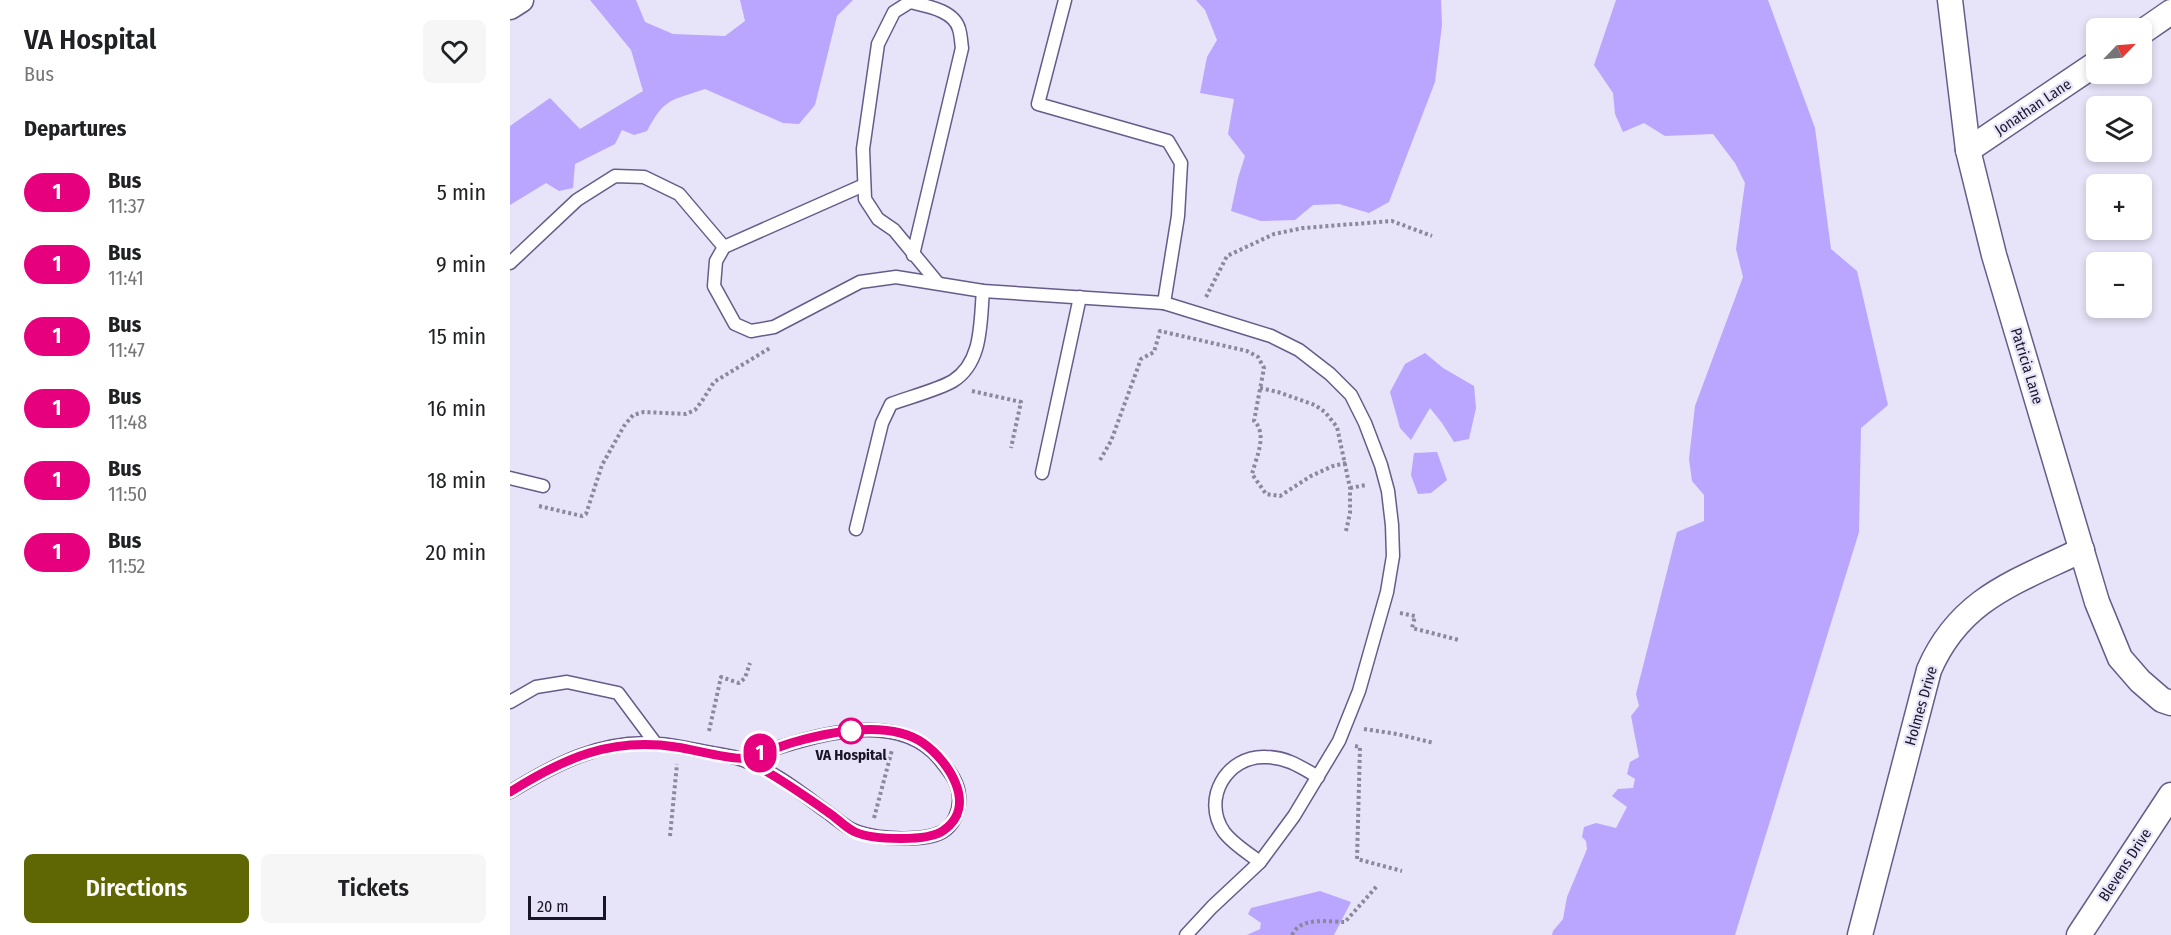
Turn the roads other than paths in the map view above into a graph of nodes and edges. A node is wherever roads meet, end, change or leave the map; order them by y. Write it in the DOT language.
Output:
graph roads {
  1 [pos="521,0"];
  2 [pos="1065,0"];
  3 [pos="1950,0"];
  4 [pos="510,7"];
  5 [pos="2171,12"];
  6 [pos="2152,25"];
  7 [pos="2086,70"];
  8 [pos="1968,150"];
  9 [pos="864,185"];
  10 [pos="724,247"];
  11 [pos="913,255"];
  12 [pos="510,263"];
  13 [pos="937,282"];
  14 [pos="983,291"];
  15 [pos="1080,297"];
  16 [pos="1164,303"];
  17 [pos="1042,473"];
  18 [pos="510,478"];
  19 [pos="543,486"];
  20 [pos="856,529"];
  21 [pos="2082,550"];
  22 [pos="510,702"];
  23 [pos="2171,703"];
  24 [pos="656,744"];
  25 [pos="742,759"];
  26 [pos="1317,777"];
  27 [pos="510,792"];
  28 [pos="2171,795"];
  29 [pos="1260,862"];
  30 [pos="1186,935"];
  31 [pos="1860,935"];
  32 [pos="2079,935"];
  1 -- 4 [label="street"];
  2 -- 16 [label="lane"];
  3 -- 8 [label="street, Patricia Lane"];
  5 -- 6 [label="street"];
  7 -- 8 [label="street, Jonathan Lane"];
  8 -- 21 [label="street, Patricia Lane"];
  9 -- 10 [label="lane"];
  9 -- 11 [label="lane"];
  9 -- 11 [label="lane"];
  10 -- 12 [label="lane"];
  10 -- 13 [label="lane"];
  11 -- 13 [label="lane"];
  13 -- 14 [label="lane"];
  14 -- 15 [label="lane"];
  14 -- 20 [label="lane"];
  15 -- 16 [label="lane"];
  15 -- 17 [label="lane"];
  16 -- 26 [label="lane"];
  18 -- 19 [label="lane"];
  21 -- 23 [label="street, Patricia Lane"];
  21 -- 31 [label="street, Holmes Drive"];
  22 -- 24 [label="lane"];
  24 -- 25 [label="lane"];
  24 -- 27 [label="lane"];
  25 -- 25 [label="lane"];
  26 -- 29 [label="lane"];
  26 -- 29 [label="lane"];
  28 -- 32 [label="street, Blevens Drive"];
  29 -- 30 [label="lane"];
}
